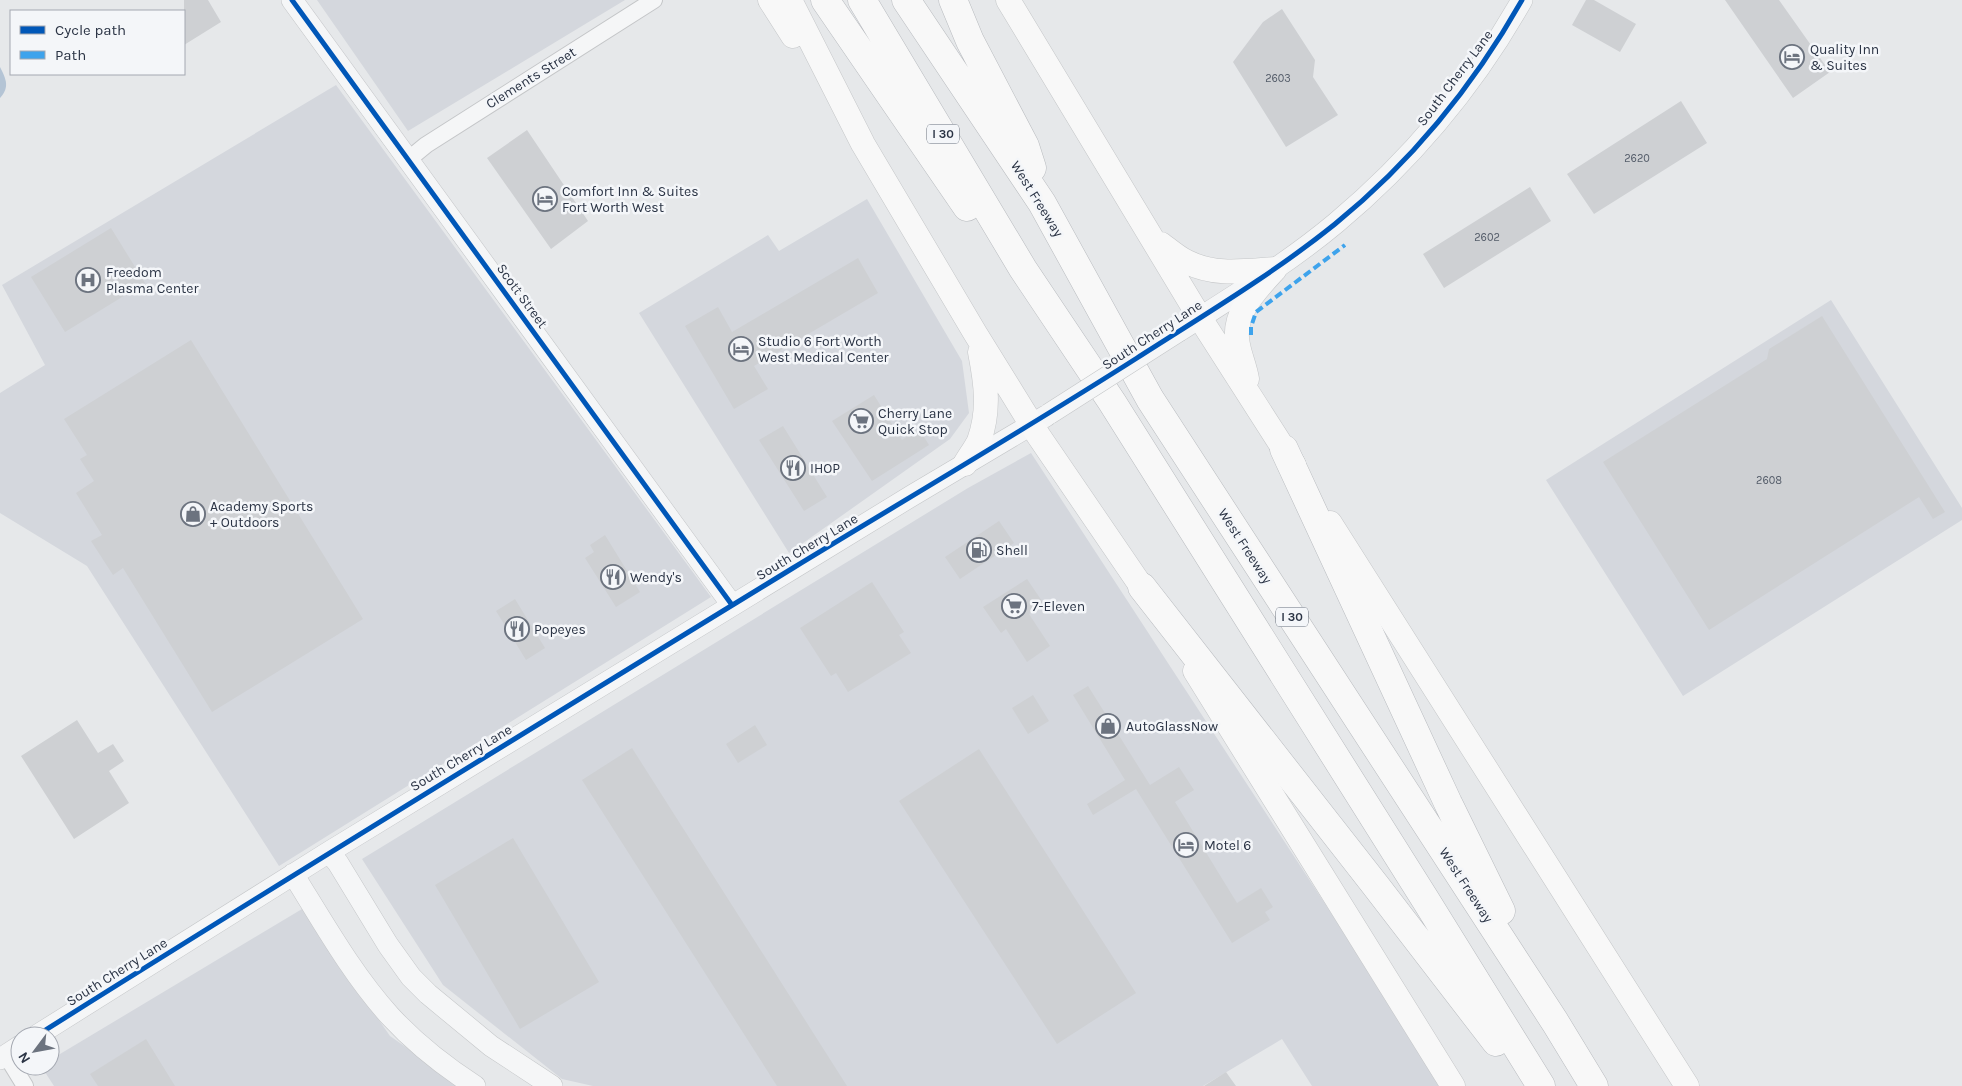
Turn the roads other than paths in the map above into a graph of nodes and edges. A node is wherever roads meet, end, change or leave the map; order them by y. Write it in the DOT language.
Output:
graph roads {
  1 [pos="292,0"];
  2 [pos="654,0"];
  3 [pos="770,0"];
  4 [pos="790,0"];
  5 [pos="825,0"];
  6 [pos="862,0"];
  7 [pos="906,0"];
  8 [pos="953,0"];
  9 [pos="1008,0"];
  10 [pos="1522,0"];
  11 [pos="863,144"];
  12 [pos="409,159"];
  13 [pos="1042,203"];
  14 [pos="1152,236"];
  15 [pos="1023,269"];
  16 [pos="1274,269"];
  17 [pos="1200,318"];
  18 [pos="975,333"];
  19 [pos="1249,395"];
  20 [pos="1041,419"];
  21 [pos="1284,449"];
  22 [pos="964,464"];
  23 [pos="1142,587"];
  24 [pos="732,605"];
  25 [pos="329,852"];
  26 [pos="293,874"];
  27 [pos="1555,1022"];
  28 [pos="52,1026"];
  29 [pos="9,1053"];
  30 [pos="26,1086"];
  31 [pos="475,1086"];
  32 [pos="552,1086"];
  33 [pos="1453,1086"];
  34 [pos="1529,1086"];
  35 [pos="1541,1086"];
  36 [pos="1594,1086"];
  37 [pos="1687,1086"];
  1 -- 12 [label="street, Scott Street"];
  2 -- 12 [label="street, Clements Street"];
  3 -- 11 [label="main road"];
  4 -- 11 [label="main road"];
  5 -- 15 [label="highway"];
  6 -- 15 [label="highway, I 30"];
  7 -- 13 [label="highway, West Freeway / I 30"];
  8 -- 13 [label="highway"];
  9 -- 14 [label="main road"];
  10 -- 16 [label="street, South Cherry Lane"];
  11 -- 18 [label="main road"];
  12 -- 24 [label="street, Scott Street"];
  13 -- 27 [label="highway, West Freeway / I 30"];
  14 -- 16 [label="main road"];
  14 -- 17 [label="main road"];
  15 -- 35 [label="highway, I 30"];
  16 -- 17 [label="street, South Cherry Lane"];
  16 -- 19 [label="main road"];
  17 -- 19 [label="main road"];
  17 -- 20 [label="street, South Cherry Lane, bridge"];
  18 -- 20 [label="main road"];
  18 -- 22 [label="main road"];
  19 -- 21 [label="main road"];
  20 -- 22 [label="street, South Cherry Lane"];
  20 -- 23 [label="main road"];
  21 -- 27 [label="highway"];
  21 -- 37 [label="main road"];
  22 -- 24 [label="street, South Cherry Lane"];
  23 -- 33 [label="main road"];
  23 -- 34 [label="highway"];
  24 -- 25 [label="street, South Cherry Lane"];
  25 -- 26 [label="street, South Cherry Lane"];
  25 -- 32 [label="street"];
  26 -- 28 [label="street, South Cherry Lane"];
  26 -- 31 [label="street"];
  27 -- 36 [label="highway, West Freeway / I 30"];
  29 -- 30 [label="street"];
}
